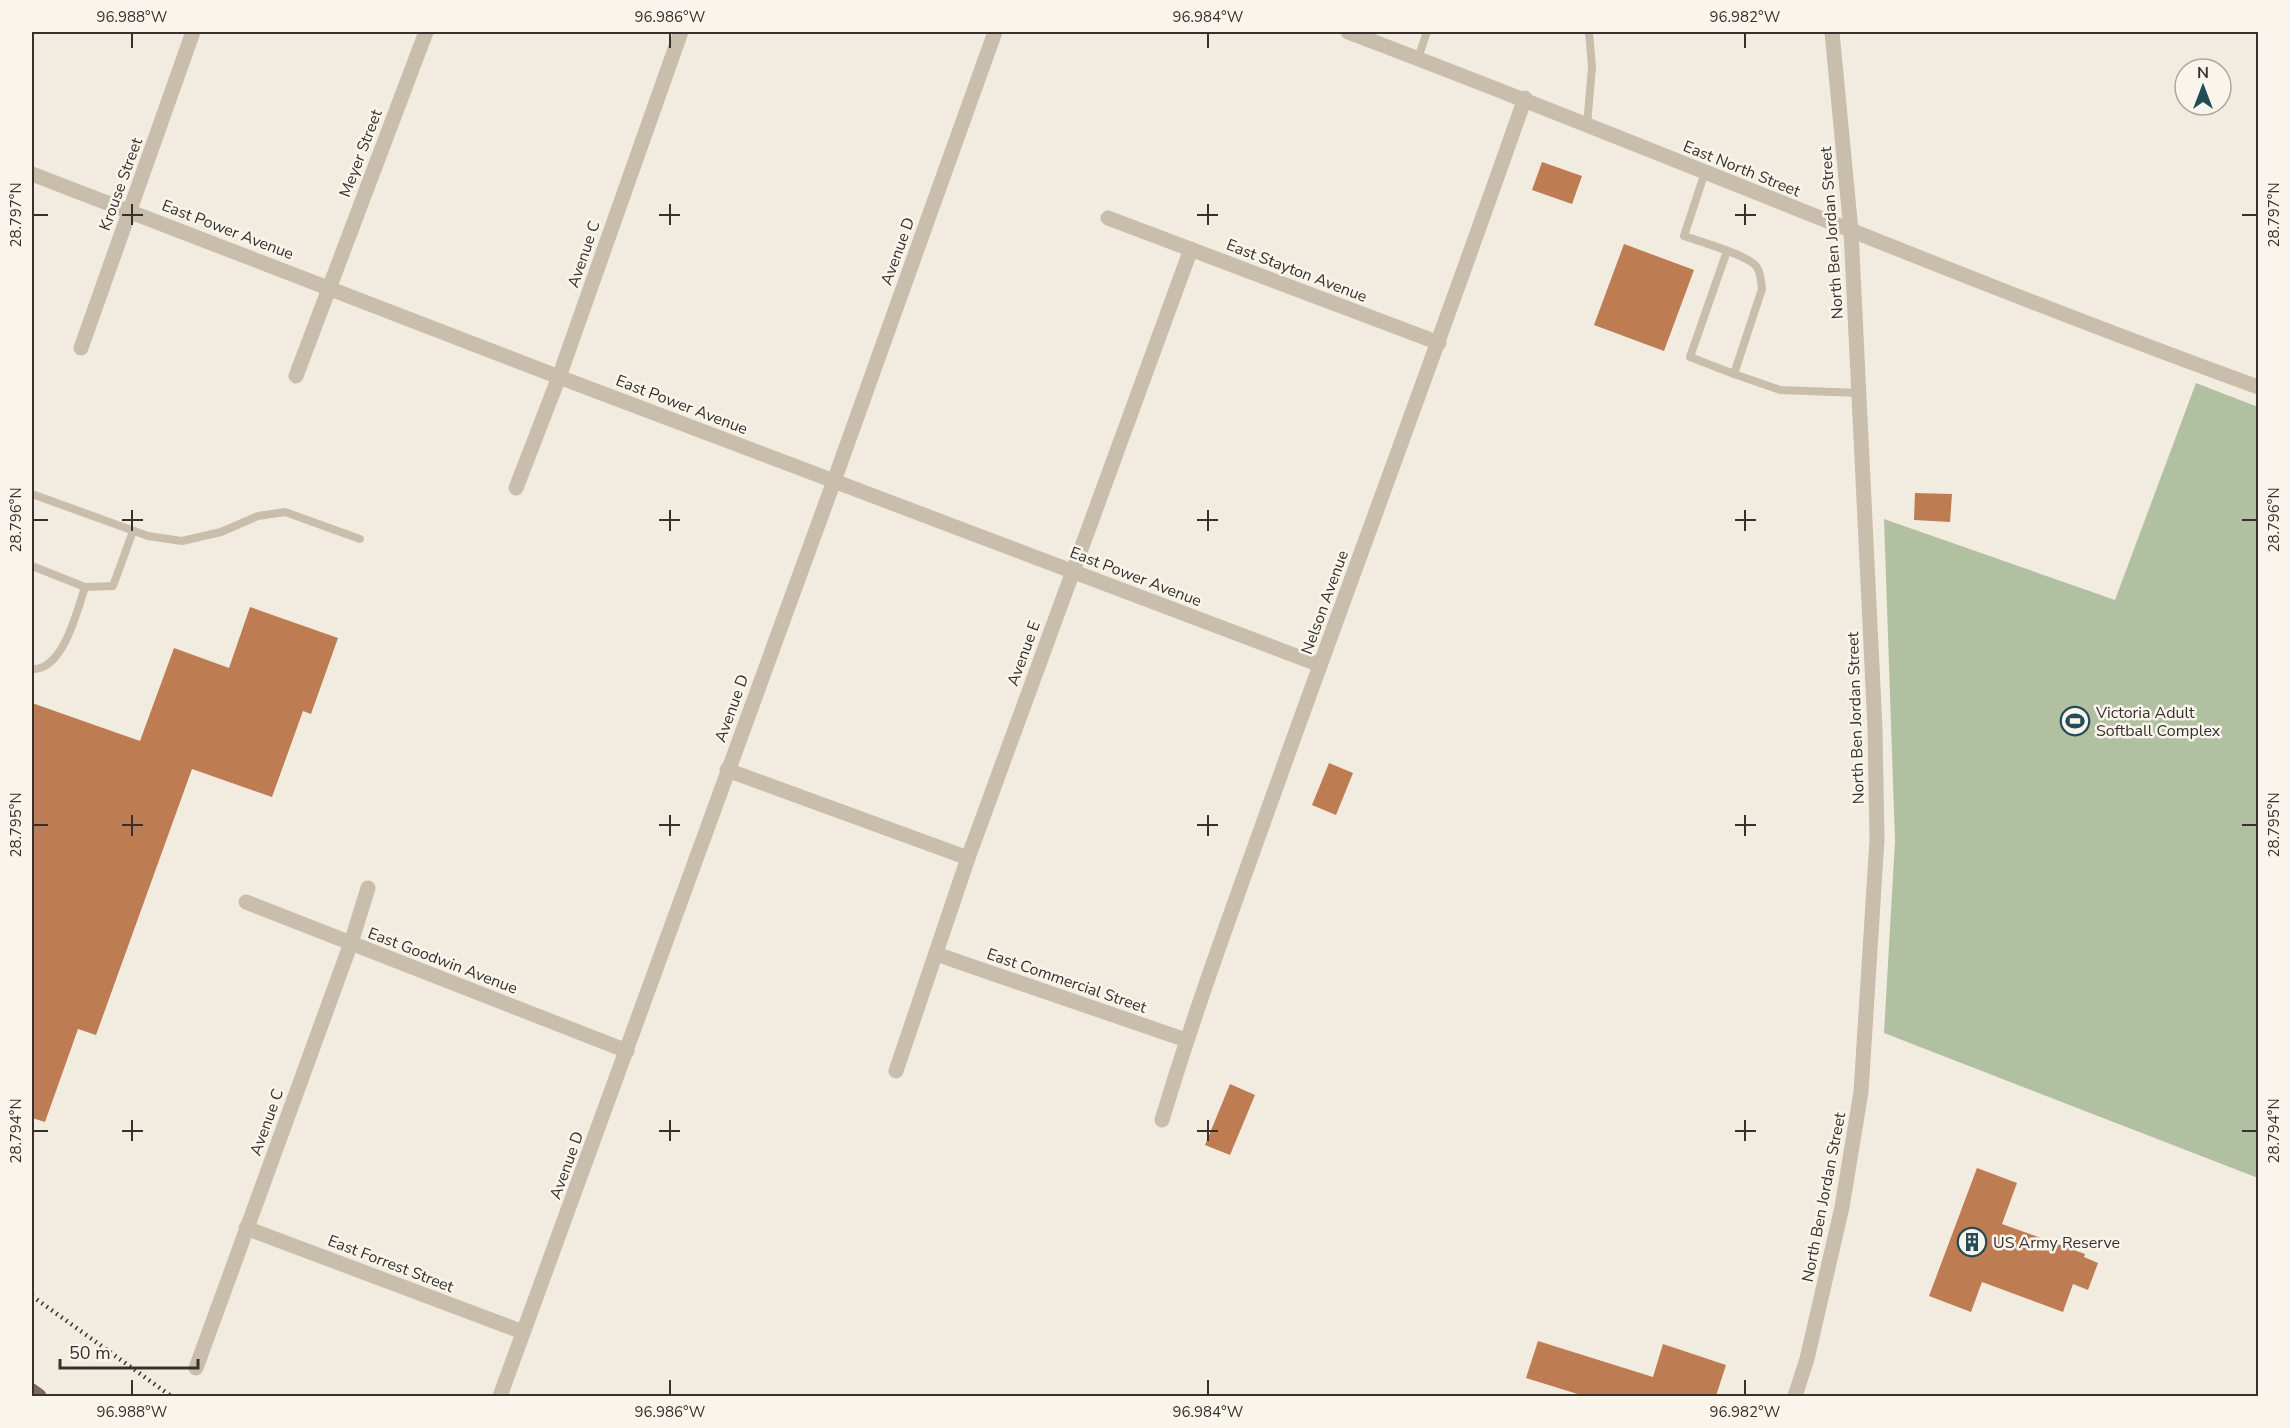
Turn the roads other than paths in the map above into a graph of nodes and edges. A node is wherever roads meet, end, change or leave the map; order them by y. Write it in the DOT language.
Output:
graph roads {
  1 [pos="193,32"];
  2 [pos="426,32"];
  3 [pos="681,32"];
  4 [pos="995,32"];
  5 [pos="1348,32"];
  6 [pos="1427,32"];
  7 [pos="1589,32"];
  8 [pos="1833,32"];
  9 [pos="1418,58"];
  10 [pos="1525,98"];
  11 [pos="1587,124"];
  12 [pos="1705,172"];
  13 [pos="32,174"];
  14 [pos="129,210"];
  15 [pos="1108,218"];
  16 [pos="1851,231"];
  17 [pos="1191,249"];
  18 [pos="1727,251"];
  19 [pos="328,287"];
  20 [pos="1439,343"];
  21 [pos="81,348"];
  22 [pos="1734,374"];
  23 [pos="296,376"];
  24 [pos="559,377"];
  25 [pos="2259,387"];
  26 [pos="1859,393"];
  27 [pos="834,481"];
  28 [pos="516,488"];
  29 [pos="32,494"];
  30 [pos="133,531"];
  31 [pos="360,539"];
  32 [pos="32,566"];
  33 [pos="1072,570"];
  34 [pos="85,587"];
  35 [pos="1320,665"];
  36 [pos="32,669"];
  37 [pos="727,770"];
  38 [pos="968,858"];
  39 [pos="368,888"];
  40 [pos="246,902"];
  41 [pos="351,944"];
  42 [pos="936,954"];
  43 [pos="1186,1040"];
  44 [pos="627,1051"];
  45 [pos="896,1071"];
  46 [pos="1162,1120"];
  47 [pos="246,1228"];
  48 [pos="523,1332"];
  49 [pos="196,1368"];
  50 [pos="32,1390"];
  51 [pos="39,1396"];
  52 [pos="500,1396"];
  53 [pos="1795,1396"];
  1 -- 14 [label="street, Krouse Street"];
  2 -- 19 [label="street, Meyer Street"];
  3 -- 24 [label="street, Avenue C"];
  4 -- 27 [label="street, Avenue D"];
  5 -- 9 [label="street, East North Street"];
  6 -- 9 [label="lane"];
  7 -- 11 [label="lane"];
  8 -- 16 [label="street, North Ben Jordan Street"];
  9 -- 10 [label="street, East North Street"];
  10 -- 11 [label="street, East North Street"];
  10 -- 20 [label="street, Nelson Avenue"];
  11 -- 12 [label="street, East North Street"];
  12 -- 16 [label="street, East North Street"];
  12 -- 18 [label="lane"];
  13 -- 14 [label="street, East Power Avenue"];
  14 -- 19 [label="street, East Power Avenue"];
  14 -- 21 [label="street, Krouse Street"];
  15 -- 17 [label="street, East Stayton Avenue"];
  16 -- 25 [label="street, East North Street"];
  16 -- 26 [label="street, North Ben Jordan Street"];
  17 -- 20 [label="street, East Stayton Avenue"];
  17 -- 33 [label="street, Avenue E"];
  18 -- 22 [label="lane"];
  18 -- 22 [label="lane"];
  19 -- 23 [label="street, Meyer Street"];
  19 -- 24 [label="street, East Power Avenue"];
  20 -- 35 [label="street, Nelson Avenue"];
  22 -- 26 [label="lane"];
  24 -- 27 [label="street, East Power Avenue"];
  24 -- 28 [label="street, Avenue C"];
  26 -- 53 [label="street, North Ben Jordan Street"];
  27 -- 33 [label="street, East Power Avenue"];
  27 -- 37 [label="street, Avenue D"];
  29 -- 30 [label="lane"];
  30 -- 31 [label="lane"];
  30 -- 34 [label="lane"];
  32 -- 34 [label="lane"];
  33 -- 35 [label="street, East Power Avenue"];
  33 -- 38 [label="street, Avenue E"];
  34 -- 36 [label="lane"];
  35 -- 43 [label="street, Nelson Avenue"];
  37 -- 38 [label="street"];
  37 -- 44 [label="street, Avenue D"];
  38 -- 42 [label="street, Avenue E"];
  39 -- 41 [label="street, Avenue C"];
  40 -- 41 [label="street, East Goodwin Avenue"];
  41 -- 44 [label="street, East Goodwin Avenue"];
  41 -- 47 [label="street, Avenue C"];
  42 -- 43 [label="street, East Commercial Street"];
  42 -- 45 [label="street, Avenue E"];
  43 -- 46 [label="street, Nelson Avenue"];
  44 -- 48 [label="street, Avenue D"];
  47 -- 48 [label="street, East Forrest Street"];
  47 -- 49 [label="street, Avenue C"];
  48 -- 52 [label="street, Avenue D"];
  50 -- 51 [label="main road"];
}
